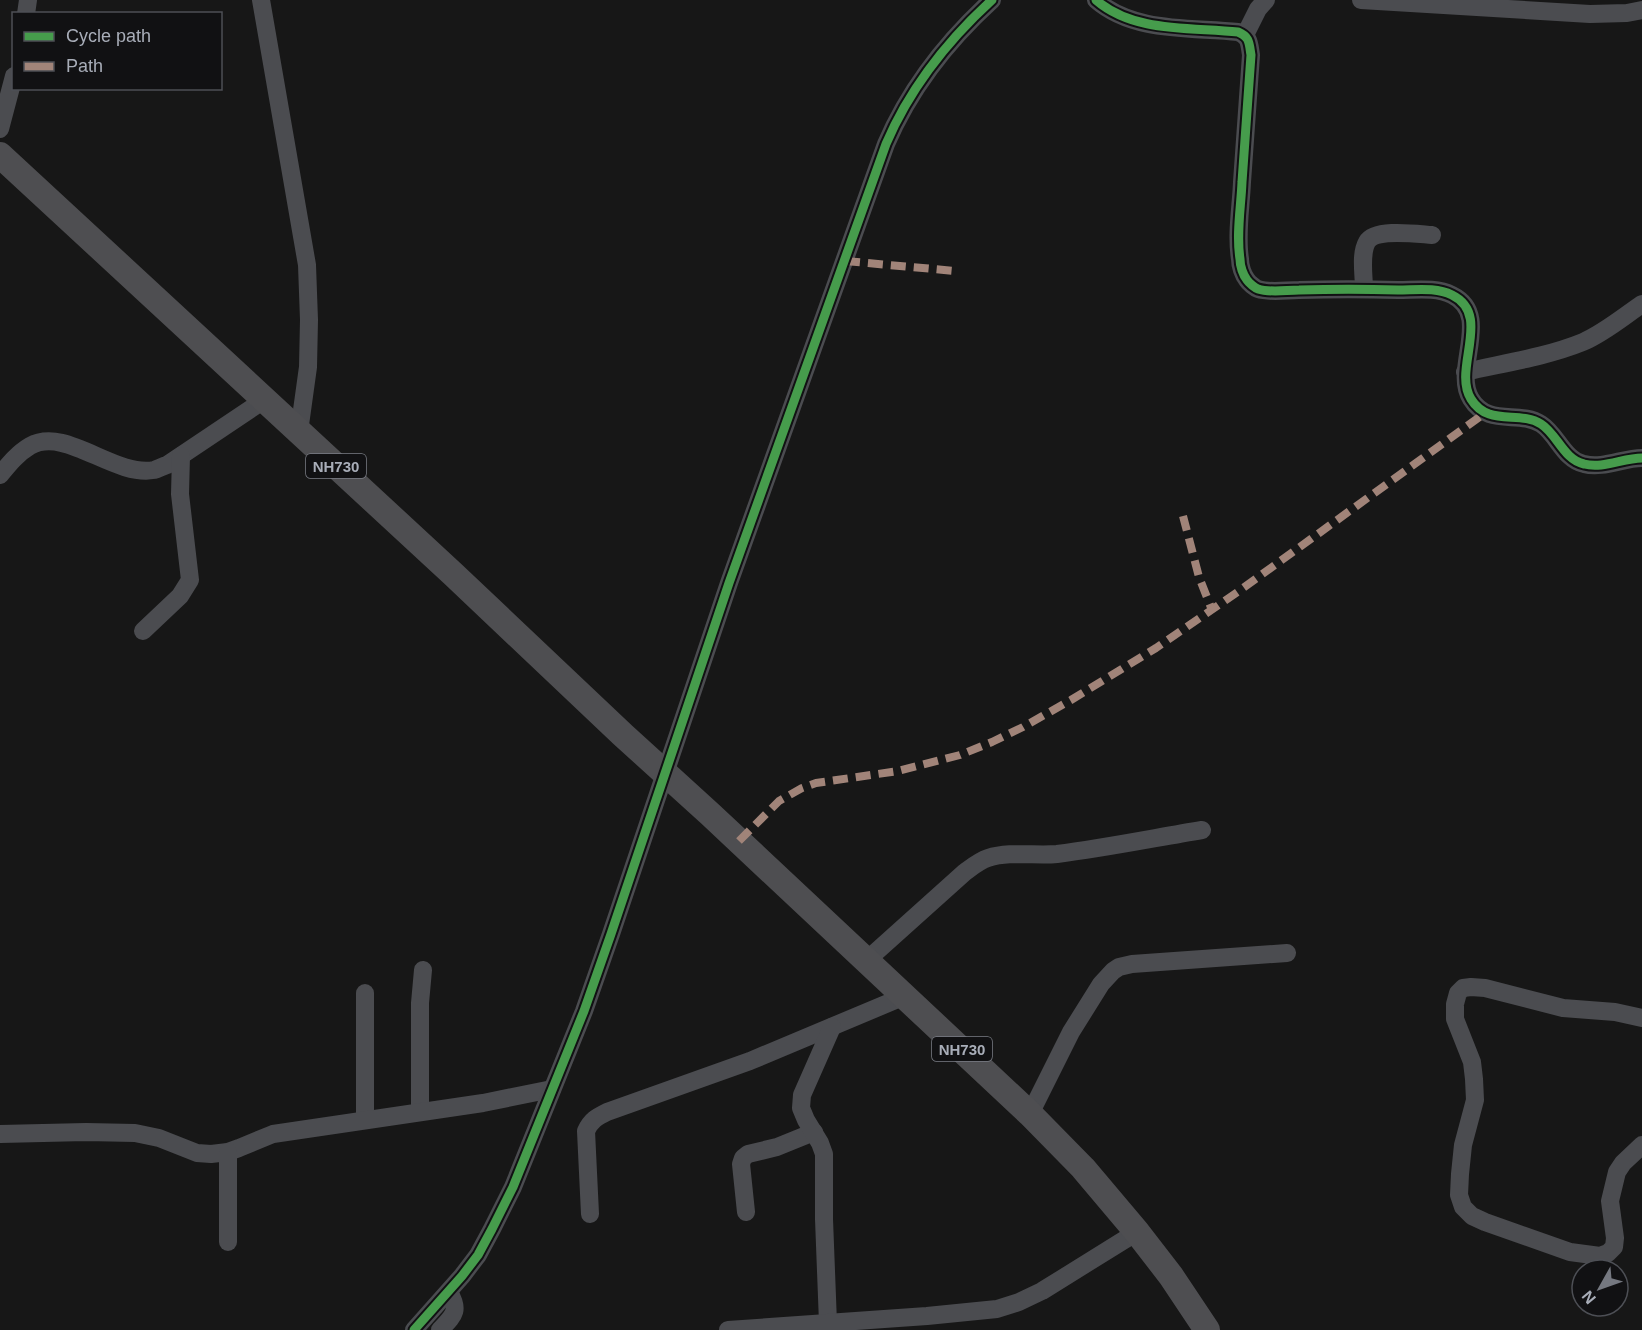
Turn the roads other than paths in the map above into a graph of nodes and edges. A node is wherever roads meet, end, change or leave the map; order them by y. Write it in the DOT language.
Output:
graph roads {
  1 [pos="261,0"];
  2 [pos="992,0"];
  3 [pos="1096,0"];
  4 [pos="1266,0"];
  5 [pos="1362,0"];
  6 [pos="1642,10"];
  7 [pos="1245,35"];
  8 [pos="12,84"];
  9 [pos="0,129"];
  10 [pos="0,155"];
  11 [pos="1432,235"];
  12 [pos="1364,289"];
  13 [pos="1642,304"];
  14 [pos="1465,372"];
  15 [pos="264,400"];
  16 [pos="299,432"];
  17 [pos="181,456"];
  18 [pos="1642,458"];
  19 [pos="0,475"];
  20 [pos="143,631"];
  21 [pos="674,782"];
  22 [pos="1202,830"];
  23 [pos="1287,953"];
  24 [pos="867,960"];
  25 [pos="423,970"];
  26 [pos="365,993"];
  27 [pos="905,996"];
  28 [pos="1642,1018"];
  29 [pos="832,1027"];
  30 [pos="552,1089"];
  31 [pos="420,1112"];
  32 [pos="1030,1114"];
  33 [pos="365,1120"];
  34 [pos="814,1132"];
  35 [pos="0,1134"];
  36 [pos="1642,1145"];
  37 [pos="228,1152"];
  38 [pos="746,1212"];
  39 [pos="590,1214"];
  40 [pos="1137,1232"];
  41 [pos="228,1242"];
  42 [pos="451,1296"];
  43 [pos="828,1323"];
  44 [pos="414,1330"];
  45 [pos="440,1330"];
  46 [pos="740,1330"];
  47 [pos="1207,1330"];
  1 -- 16 [label="street"];
  2 -- 21 [label="street"];
  3 -- 7 [label="street"];
  4 -- 7 [label="street"];
  5 -- 6 [label="street"];
  7 -- 12 [label="street"];
  8 -- 9 [label="street"];
  10 -- 15 [label="highway, NH730"];
  11 -- 12 [label="street"];
  12 -- 14 [label="street"];
  13 -- 14 [label="street"];
  14 -- 18 [label="street"];
  15 -- 16 [label="highway, NH730"];
  15 -- 17 [label="street"];
  16 -- 21 [label="highway, NH730"];
  17 -- 19 [label="street"];
  17 -- 20 [label="street"];
  21 -- 24 [label="highway, NH730"];
  21 -- 30 [label="street"];
  22 -- 24 [label="street"];
  23 -- 32 [label="street"];
  24 -- 27 [label="highway, NH730"];
  25 -- 31 [label="street"];
  26 -- 33 [label="street"];
  27 -- 29 [label="street"];
  27 -- 32 [label="highway, NH730"];
  28 -- 36 [label="street"];
  29 -- 34 [label="street"];
  29 -- 39 [label="street"];
  30 -- 31 [label="street"];
  30 -- 42 [label="street"];
  31 -- 33 [label="street"];
  32 -- 40 [label="highway, NH730"];
  33 -- 37 [label="street"];
  34 -- 38 [label="street"];
  34 -- 43 [label="street"];
  35 -- 37 [label="street"];
  37 -- 41 [label="street"];
  40 -- 43 [label="street"];
  40 -- 47 [label="highway, NH730"];
  42 -- 44 [label="street"];
  42 -- 45 [label="street"];
  43 -- 46 [label="street"];
}
